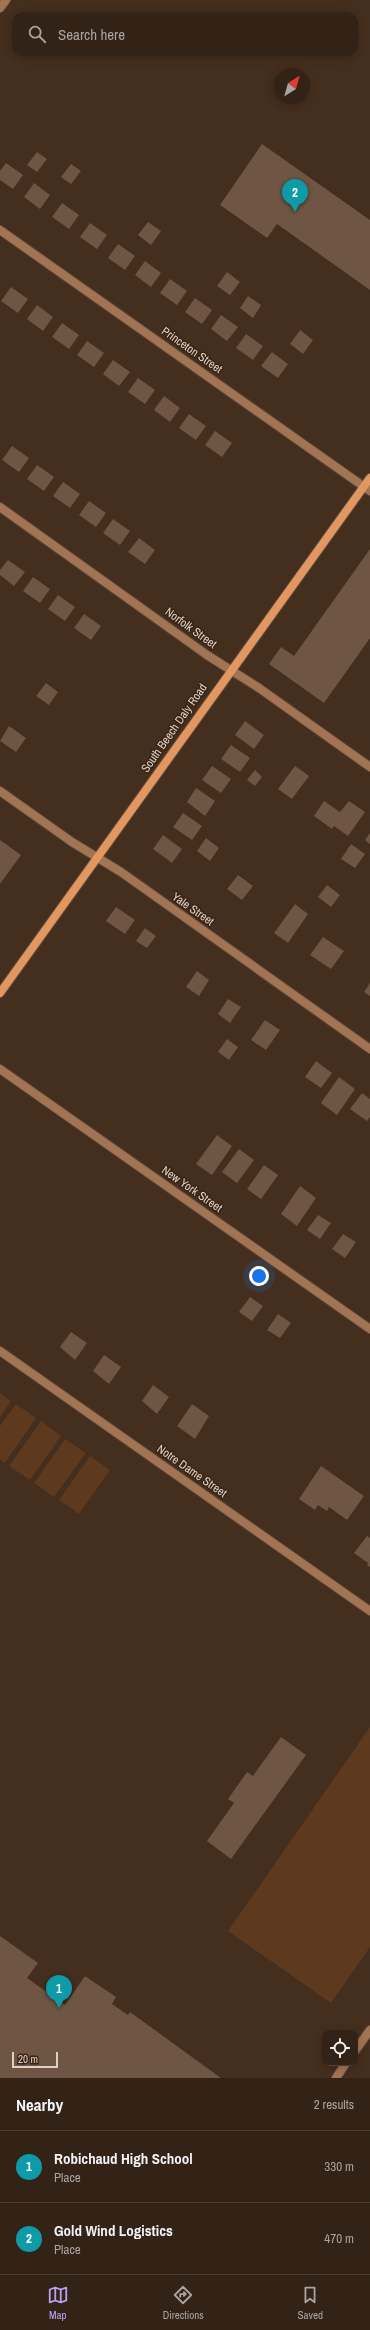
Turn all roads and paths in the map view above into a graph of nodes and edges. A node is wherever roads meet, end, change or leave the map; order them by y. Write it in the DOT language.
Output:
graph roads {
  1 [pos="6,0"];
  2 [pos="0,8"];
  3 [pos="0,230"];
  4 [pos="370,478"];
  5 [pos="367,489"];
  6 [pos="0,507"];
  7 [pos="230,670"];
  8 [pos="370,767"];
  9 [pos="0,791"];
  10 [pos="97,858"];
  11 [pos="0,993"];
  12 [pos="370,1048"];
  13 [pos="0,1069"];
  14 [pos="370,1329"];
  15 [pos="0,1351"];
  16 [pos="370,1611"];
  17 [pos="370,2030"];
  18 [pos="358,2047"];
  19 [pos="344,2066"];
  20 [pos="336,2078"];
  1 -- 2 [label="street"];
  3 -- 5 [label="street, Princeton Street"];
  4 -- 5 [label="main road, South Beech Daly Road"];
  5 -- 7 [label="main road, South Beech Daly Road"];
  6 -- 7 [label="street, Norfolk Street"];
  7 -- 8 [label="street, Norfolk Street"];
  7 -- 10 [label="main road, South Beech Daly Road"];
  9 -- 10 [label="street, Yale Street"];
  10 -- 11 [label="main road, South Beech Daly Road"];
  10 -- 12 [label="street, Yale Street"];
  13 -- 14 [label="street, New York Street"];
  15 -- 16 [label="street, Notre Dame Street"];
  17 -- 18 [label="street"];
  19 -- 20 [label="street"];
}
